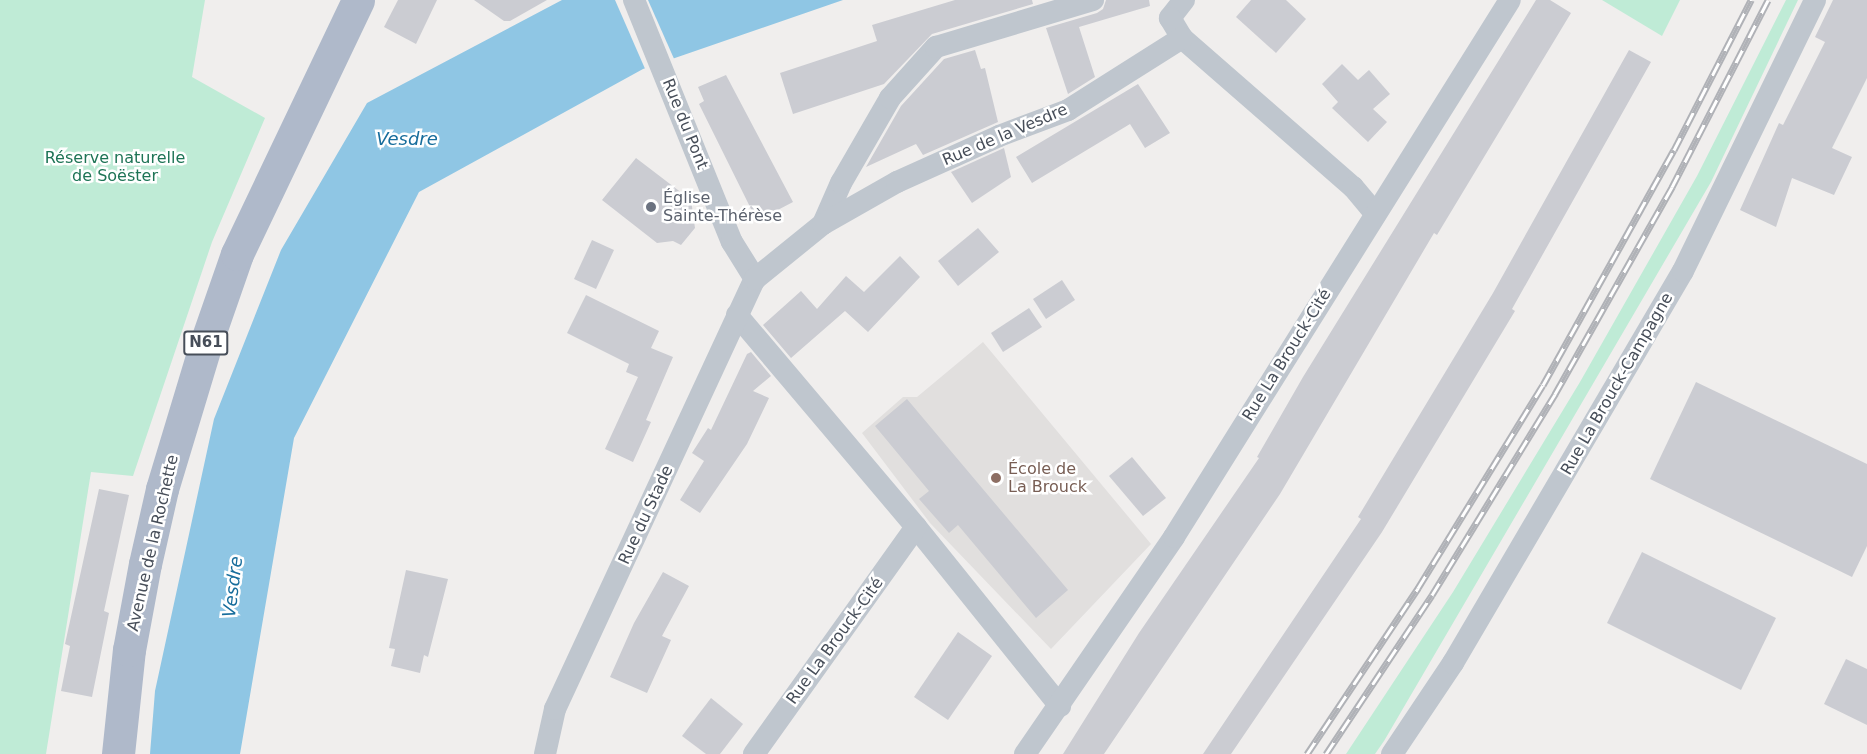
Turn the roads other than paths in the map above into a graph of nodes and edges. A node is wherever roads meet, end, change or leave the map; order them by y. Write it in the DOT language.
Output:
graph roads {
  1 [pos="358,0"];
  2 [pos="634,0"];
  3 [pos="1093,0"];
  4 [pos="1184,0"];
  5 [pos="1510,0"];
  6 [pos="1815,0"];
  7 [pos="1182,38"];
  8 [pos="1376,214"];
  9 [pos="823,224"];
  10 [pos="755,279"];
  11 [pos="737,315"];
  12 [pos="916,527"];
  13 [pos="1060,706"];
  14 [pos="118,754"];
  15 [pos="545,754"];
  16 [pos="754,754"];
  17 [pos="1025,754"];
  18 [pos="1392,754"];
  1 -- 14 [label="main road, Avenue de la Rochette / N61"];
  2 -- 10 [label="street, Rue du Pont"];
  3 -- 9 [label="street, Rue de la Vesdre"];
  4 -- 7 [label="street"];
  5 -- 8 [label="street, Rue La Brouck-Cité"];
  6 -- 18 [label="street, Rue La Brouck-Campagne"];
  7 -- 8 [label="street"];
  7 -- 9 [label="street, Rue de la Vesdre"];
  8 -- 13 [label="street, Rue La Brouck-Cité"];
  9 -- 10 [label="street, Rue de la Vesdre"];
  10 -- 11 [label="street, Rue du Stade"];
  11 -- 12 [label="street"];
  11 -- 15 [label="street, Rue du Stade"];
  12 -- 13 [label="street"];
  12 -- 16 [label="street, Rue La Brouck-Cité"];
  13 -- 17 [label="street, Rue La Brouck-Cité"];
}
